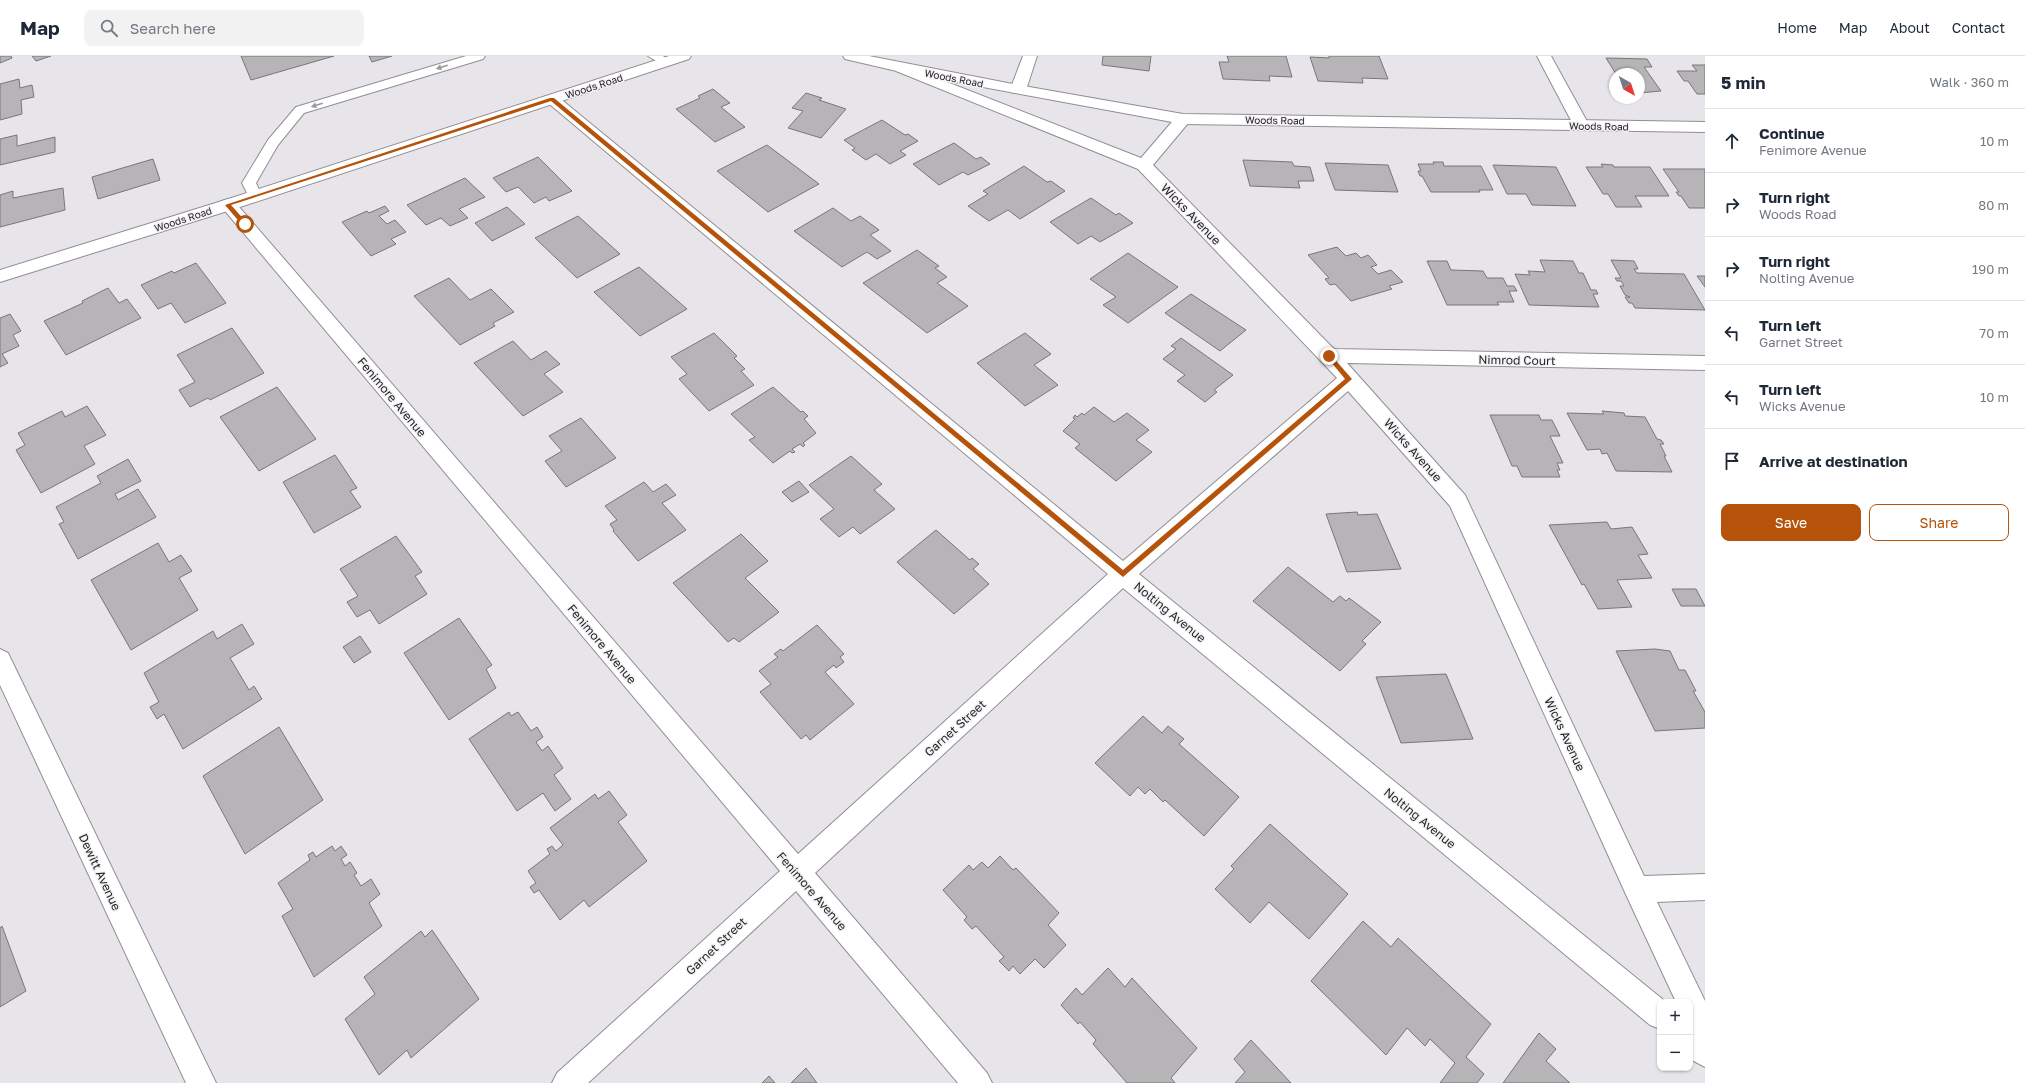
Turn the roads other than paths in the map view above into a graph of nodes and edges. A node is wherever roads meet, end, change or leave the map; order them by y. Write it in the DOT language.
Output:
graph roads {
  1 [pos="479,56"];
  2 [pos="684,56"];
  3 [pos="850,56"];
  4 [pos="1030,56"];
  5 [pos="1544,56"];
  6 [pos="660,59"];
  7 [pos="901,68"];
  8 [pos="1018,90"];
  9 [pos="552,99"];
  10 [pos="1183,119"];
  11 [pos="1581,125"];
  12 [pos="1705,127"];
  13 [pos="1144,165"];
  14 [pos="255,196"];
  15 [pos="228,205"];
  16 [pos="0,276"];
  17 [pos="1329,356"];
  18 [pos="1705,363"];
  19 [pos="1349,379"];
  20 [pos="1123,574"];
  21 [pos="0,660"];
  22 [pos="796,873"];
  23 [pos="1705,887"];
  24 [pos="1637,890"];
  25 [pos="1657,1013"];
  26 [pos="1705,1032"];
  27 [pos="1693,1042"];
  28 [pos="1705,1052"];
  29 [pos="201,1083"];
  30 [pos="567,1083"];
  31 [pos="977,1083"];
  1 -- 14 [label="lane, one-way"];
  2 -- 6 [label="street, Woods Road"];
  3 -- 7 [label="street, Woods Road"];
  4 -- 8 [label="street"];
  5 -- 11 [label="street"];
  6 -- 9 [label="street, Woods Road"];
  7 -- 8 [label="street, Woods Road"];
  7 -- 13 [label="street, Wicks Avenue"];
  8 -- 10 [label="street, Woods Road"];
  9 -- 14 [label="street, Woods Road"];
  9 -- 20 [label="street, Nolting Avenue"];
  10 -- 11 [label="street, Woods Road"];
  10 -- 13 [label="street"];
  11 -- 12 [label="street, Woods Road"];
  13 -- 17 [label="street, Wicks Avenue"];
  14 -- 15 [label="street, Woods Road"];
  15 -- 16 [label="street, Woods Road"];
  15 -- 22 [label="street, Fenimore Avenue"];
  17 -- 18 [label="street, Nimrod Court"];
  17 -- 19 [label="street, Wicks Avenue"];
  19 -- 20 [label="street, Garnet Street"];
  19 -- 24 [label="street, Wicks Avenue"];
  20 -- 22 [label="street, Garnet Street"];
  20 -- 25 [label="street, Nolting Avenue"];
  21 -- 29 [label="street, Dewitt Avenue"];
  22 -- 30 [label="street, Garnet Street"];
  22 -- 31 [label="street, Fenimore Avenue"];
  23 -- 24 [label="street"];
  24 -- 26 [label="street, Wicks Avenue"];
  27 -- 28 [label="street"];
}
